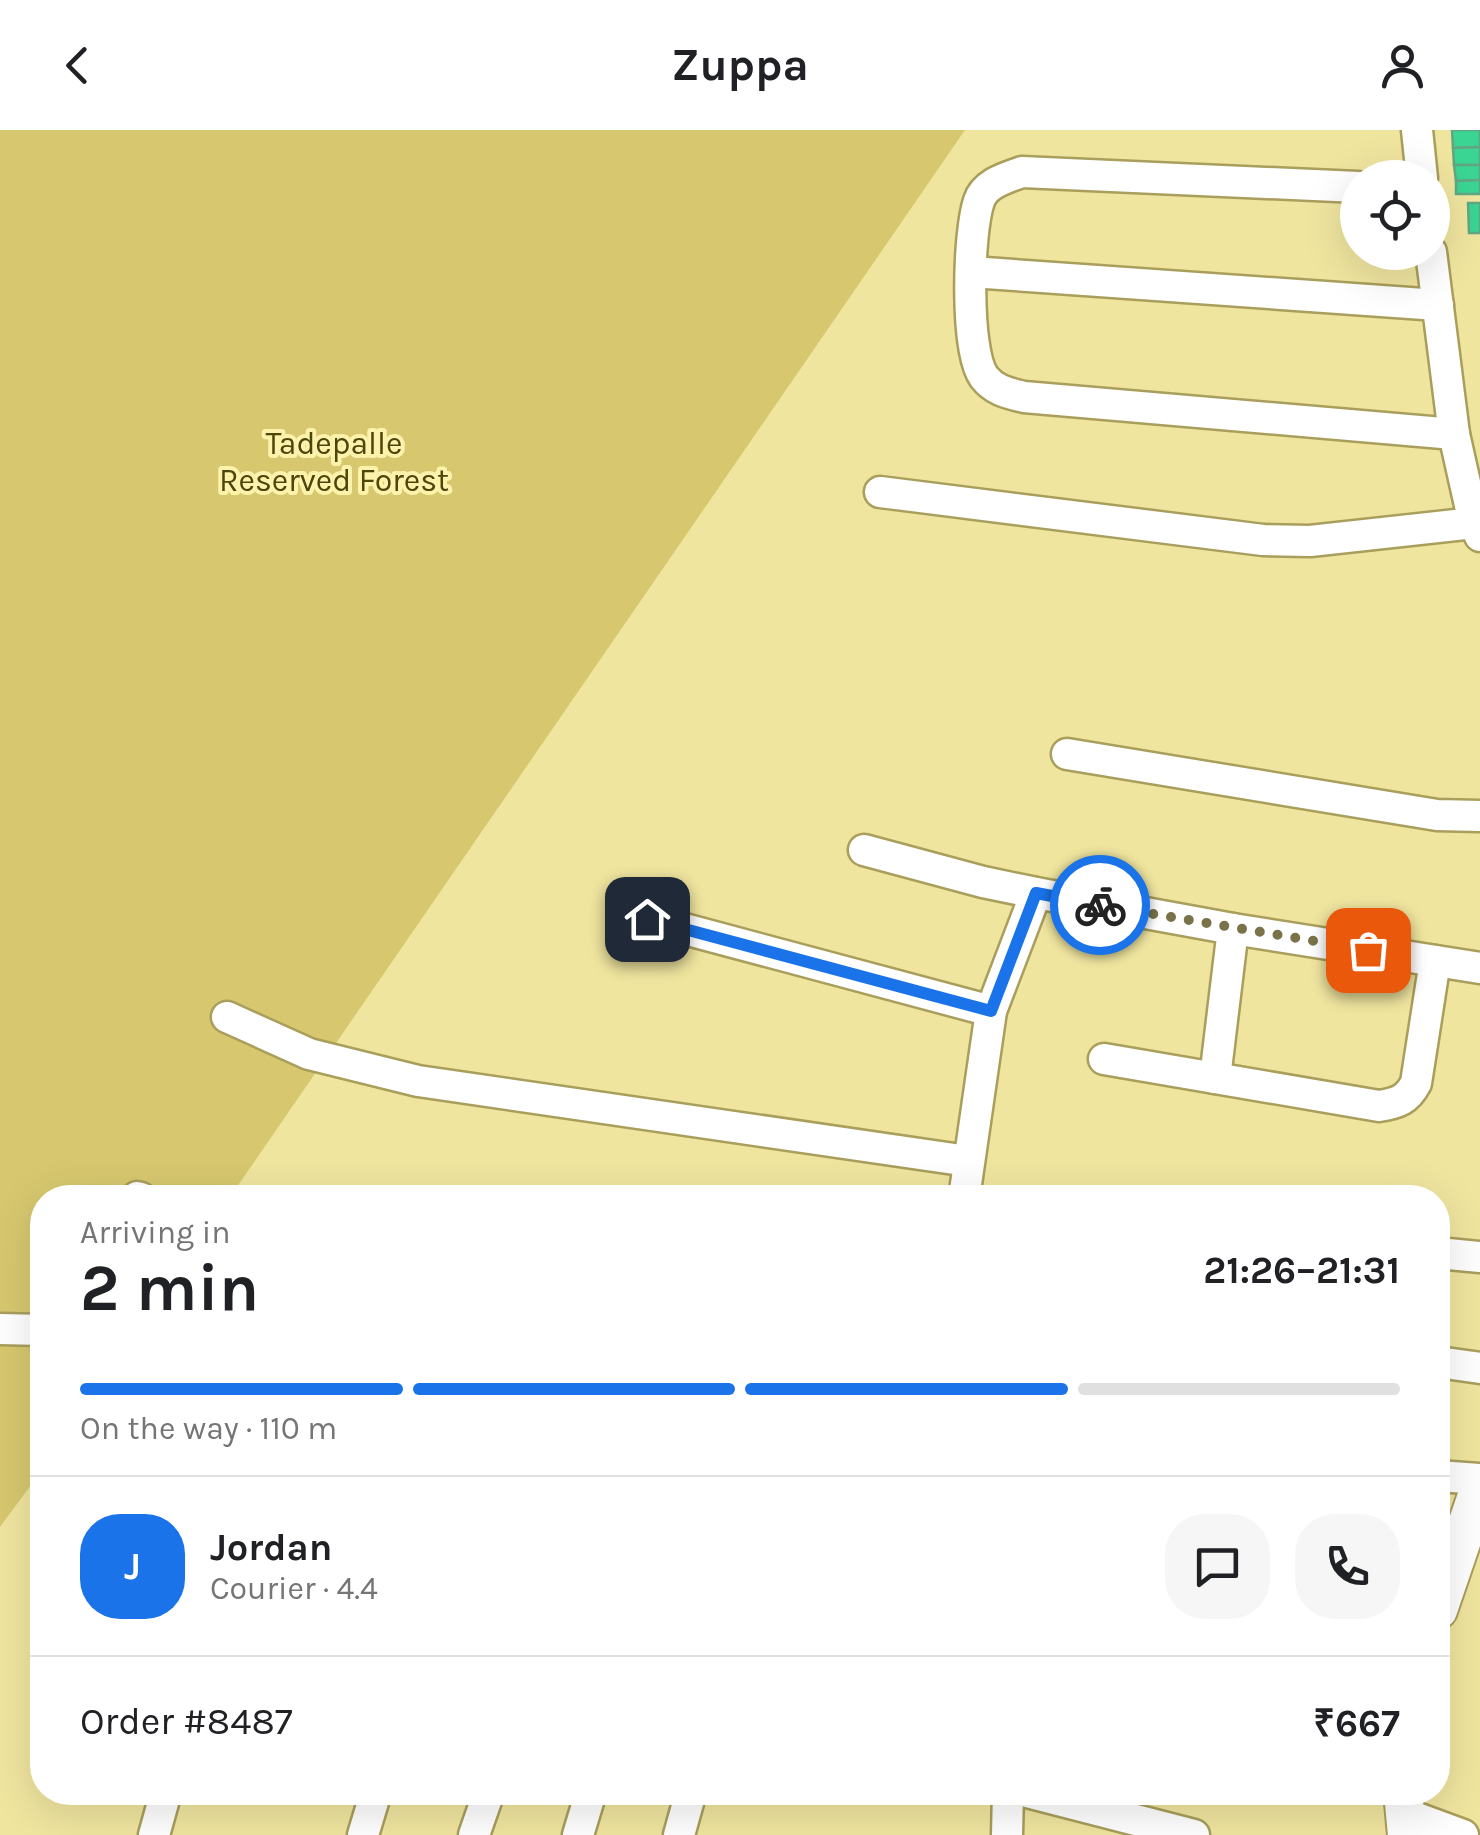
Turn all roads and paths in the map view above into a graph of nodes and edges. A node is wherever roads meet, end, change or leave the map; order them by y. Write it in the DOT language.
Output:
graph roads {
  1 [pos="1417,130"];
  2 [pos="1420,160"];
  3 [pos="1340,186"];
  4 [pos="1433,270"];
  5 [pos="971,272"];
  6 [pos="1438,305"];
  7 [pos="1454,434"];
  8 [pos="880,492"];
  9 [pos="1477,530"];
  10 [pos="1067,754"];
  11 [pos="1480,816"];
  12 [pos="864,850"];
  13 [pos="1036,893"];
  14 [pos="647,919"];
  15 [pos="1233,930"];
  16 [pos="1435,961"];
  17 [pos="1480,968"];
  18 [pos="991,1011"];
  19 [pos="226,1017"];
  20 [pos="1104,1059"];
  21 [pos="1216,1078"];
  22 [pos="968,1162"];
  23 [pos="965,1185"];
  24 [pos="1450,1254"];
  25 [pos="1480,1257"];
  26 [pos="0,1329"];
  27 [pos="30,1330"];
  28 [pos="1450,1364"];
  29 [pos="1480,1368"];
  30 [pos="1450,1478"];
  31 [pos="1480,1483"];
  32 [pos="1450,1574"];
  33 [pos="162,1805"];
  34 [pos="372,1805"];
  35 [pos="484,1805"];
  36 [pos="587,1805"];
  37 [pos="687,1805"];
  38 [pos="1008,1805"];
  39 [pos="1077,1805"];
  40 [pos="1405,1814"];
  41 [pos="154,1835"];
  42 [pos="363,1835"];
  43 [pos="474,1835"];
  44 [pos="578,1835"];
  45 [pos="678,1835"];
  46 [pos="1007,1835"];
  47 [pos="1194,1835"];
  48 [pos="1463,1835"];
  1 -- 2 [label="street"];
  3 -- 5 [label="street"];
  4 -- 6 [label="street"];
  5 -- 6 [label="street"];
  5 -- 7 [label="street"];
  6 -- 7 [label="street"];
  7 -- 9 [label="street"];
  8 -- 9 [label="street"];
  10 -- 11 [label="street"];
  12 -- 13 [label="street"];
  13 -- 15 [label="street"];
  13 -- 18 [label="street"];
  14 -- 18 [label="street"];
  15 -- 16 [label="street"];
  15 -- 21 [label="street"];
  16 -- 17 [label="street"];
  16 -- 21 [label="street"];
  18 -- 22 [label="street"];
  19 -- 22 [label="street"];
  20 -- 21 [label="street"];
  22 -- 23 [label="street"];
  24 -- 25 [label="street"];
  26 -- 27 [label="street"];
  28 -- 29 [label="street"];
  30 -- 31 [label="street"];
  31 -- 32 [label="street"];
  33 -- 41 [label="street"];
  34 -- 42 [label="street"];
  35 -- 43 [label="street"];
  36 -- 44 [label="street"];
  37 -- 45 [label="street"];
  38 -- 46 [label="street"];
  39 -- 47 [label="street"];
  40 -- 48 [label="street"];
}
